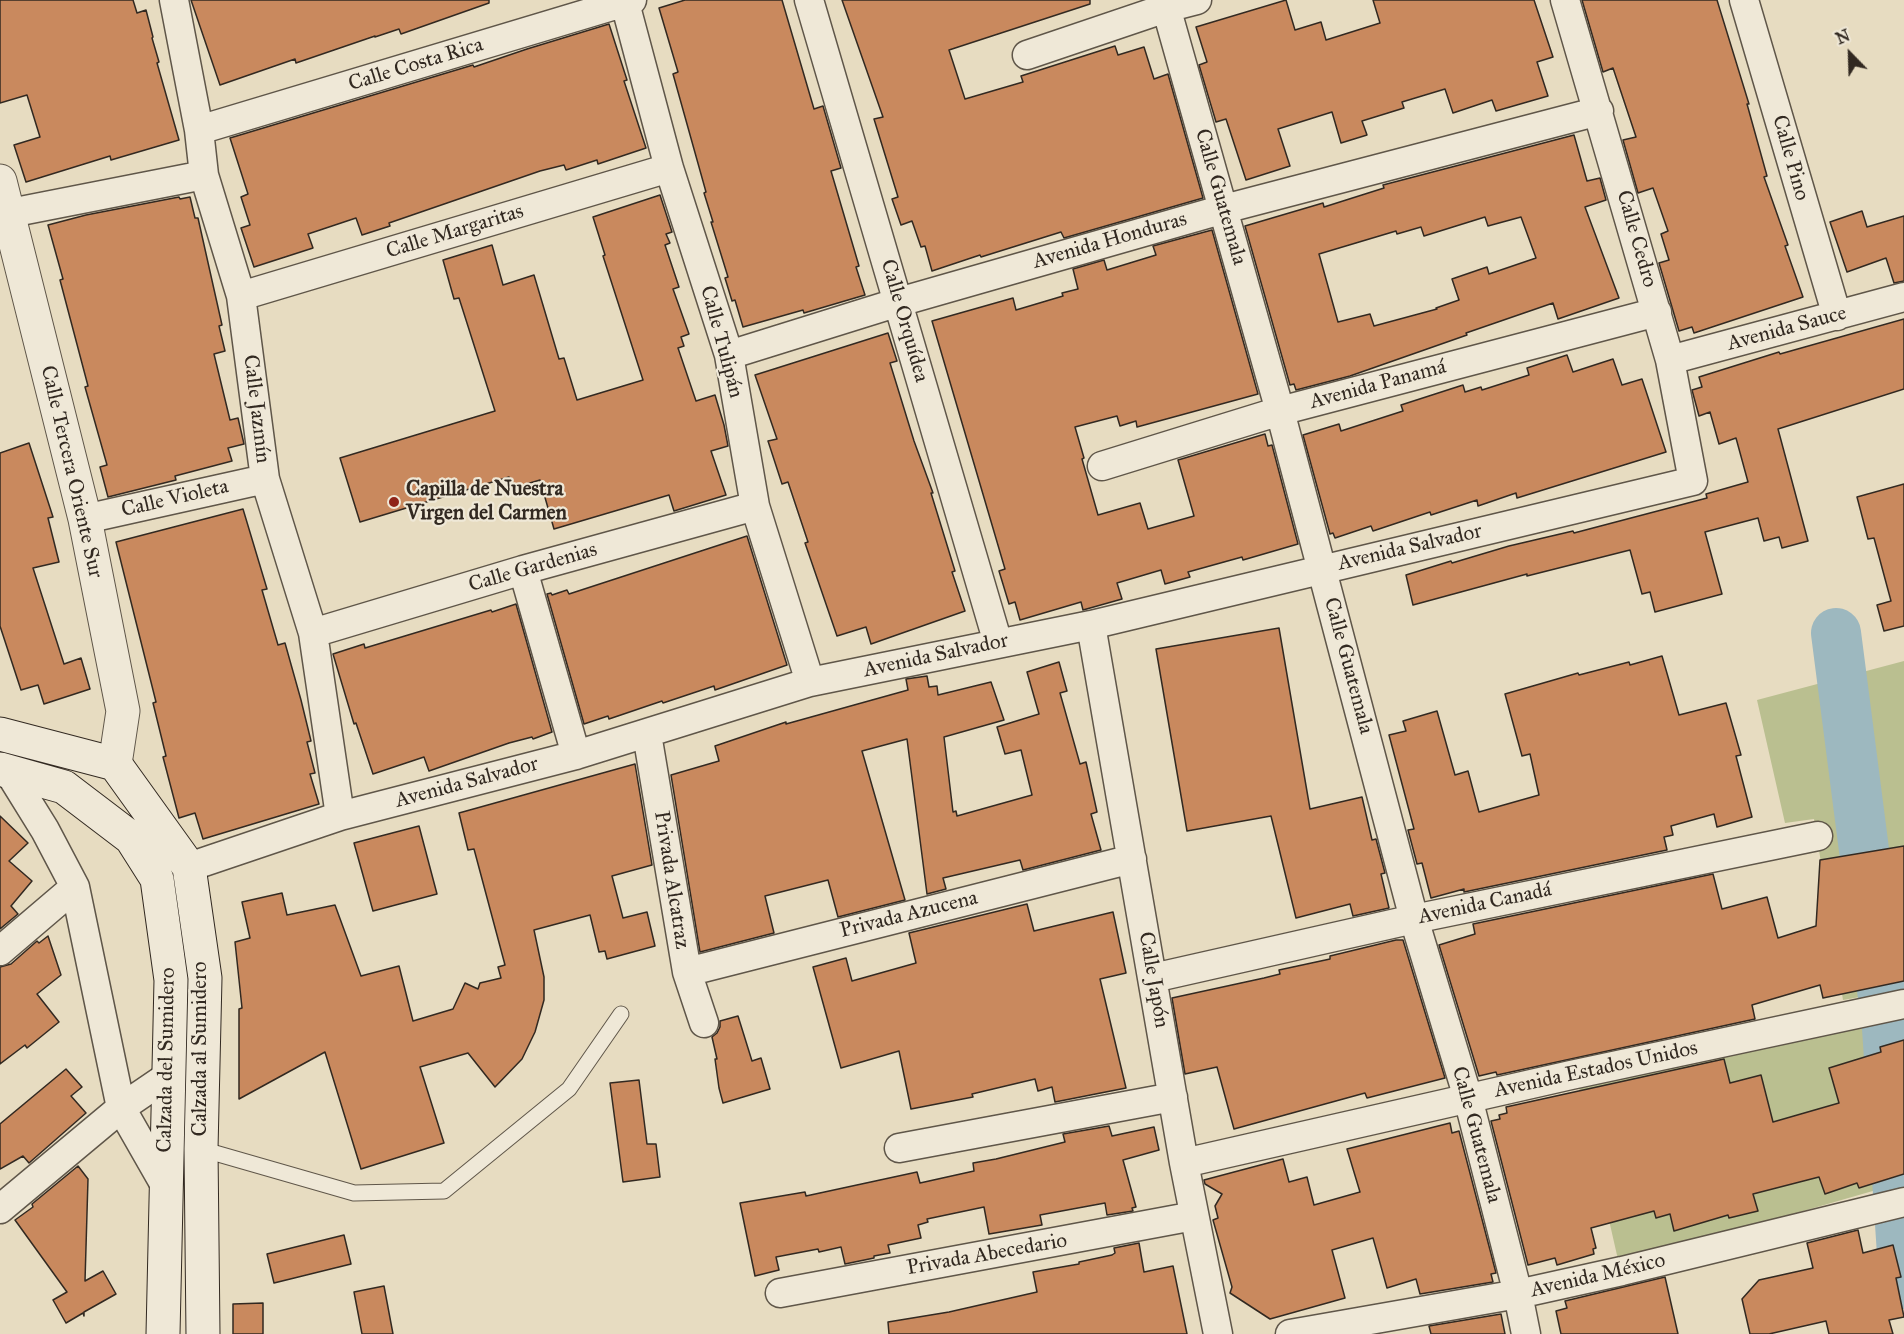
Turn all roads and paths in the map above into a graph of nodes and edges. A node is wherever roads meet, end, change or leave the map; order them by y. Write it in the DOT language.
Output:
graph roads {
  1 [pos="174,0"];
  2 [pos="809,0"];
  3 [pos="1197,0"];
  4 [pos="1565,0"];
  5 [pos="1744,0"];
  6 [pos="628,2"];
  7 [pos="1165,4"];
  8 [pos="1027,55"];
  9 [pos="1599,111"];
  10 [pos="199,130"];
  11 [pos="669,168"];
  12 [pos="204,175"];
  13 [pos="0,181"];
  14 [pos="1224,209"];
  15 [pos="4,214"];
  16 [pos="241,296"];
  17 [pos="1904,297"];
  18 [pos="899,302"];
  19 [pos="1657,312"];
  20 [pos="1837,316"];
  21 [pos="729,354"];
  22 [pos="1670,360"];
  23 [pos="1280,411"];
  24 [pos="1102,466"];
  25 [pos="265,479"];
  26 [pos="1693,481"];
  27 [pos="755,506"];
  28 [pos="85,519"];
  29 [pos="1322,569"];
  30 [pos="523,570"];
  31 [pos="1091,625"];
  32 [pos="313,633"];
  33 [pos="998,643"];
  34 [pos="810,682"];
  35 [pos="0,734"];
  36 [pos="647,734"];
  37 [pos="576,755"];
  38 [pos="115,764"];
  39 [pos="5,770"];
  40 [pos="340,816"];
  41 [pos="1818,836"];
  42 [pos="1132,859"];
  43 [pos="189,867"];
  44 [pos="75,887"];
  45 [pos="1414,919"];
  46 [pos="0,951"];
  47 [pos="687,972"];
  48 [pos="1153,978"];
  49 [pos="1904,1004"];
  50 [pos="621,1014"];
  51 [pos="704,1023"];
  52 [pos="168,1076"];
  53 [pos="1173,1097"];
  54 [pos="1468,1098"];
  55 [pos="121,1108"];
  56 [pos="899,1148"];
  57 [pos="201,1149"];
  58 [pos="1185,1163"];
  59 [pos="165,1185"];
  60 [pos="1904,1202"];
  61 [pos="0,1209"];
  62 [pos="1194,1216"];
  63 [pos="203,1293"];
  64 [pos="780,1293"];
  65 [pos="164,1294"];
  66 [pos="1518,1294"];
  67 [pos="163,1334"];
  68 [pos="203,1334"];
  69 [pos="1218,1334"];
  70 [pos="1290,1334"];
  71 [pos="1526,1334"];
  1 -- 10 [label="street, Calle Jazmín"];
  2 -- 18 [label="street, Calle Orquídea"];
  3 -- 7 [label="street"];
  4 -- 9 [label="street, Calle Cedro"];
  5 -- 20 [label="street, Calle Pino"];
  6 -- 10 [label="street, Calle Costa Rica"];
  6 -- 11 [label="street, Calle Tulipán"];
  7 -- 8 [label="street"];
  7 -- 14 [label="street, Calle Guatemala"];
  9 -- 14 [label="street, Avenida Honduras"];
  9 -- 19 [label="street, Calle Cedro"];
  10 -- 12 [label="street, Calle Jazmín"];
  11 -- 16 [label="street, Calle Margaritas"];
  11 -- 21 [label="street, Calle Tulipán"];
  12 -- 15 [label="street"];
  12 -- 16 [label="street, Calle Jazmín"];
  13 -- 15 [label="main road, Calle Tercera Oriente Sur"];
  14 -- 18 [label="street, Avenida Honduras"];
  14 -- 23 [label="street, Calle Guatemala"];
  15 -- 28 [label="main road, Calle Tercera Oriente Sur"];
  16 -- 25 [label="street, Calle Jazmín"];
  17 -- 20 [label="street, Avenida Sauce"];
  18 -- 21 [label="street, Avenida Honduras"];
  18 -- 33 [label="street, Calle Orquídea"];
  19 -- 22 [label="street, Calle Cedro"];
  19 -- 23 [label="street, Avenida Panamá"];
  20 -- 22 [label="street, Avenida Sauce"];
  21 -- 27 [label="street, Calle Tulipán"];
  22 -- 26 [label="street, Calle Cedro"];
  23 -- 24 [label="street, Avenida Panamá"];
  23 -- 29 [label="street, Calle Guatemala"];
  25 -- 28 [label="street, Calle Violeta"];
  25 -- 32 [label="street, Calle Jazmín"];
  26 -- 29 [label="street, Avenida Salvador"];
  27 -- 30 [label="street, Calle Gardenias"];
  27 -- 34 [label="street, Calle Tulipán"];
  28 -- 38 [label="main road, Calle Tercera Oriente Sur"];
  29 -- 31 [label="street, Avenida Salvador"];
  29 -- 45 [label="street, Calle Guatemala"];
  30 -- 32 [label="street, Calle Gardenias"];
  30 -- 37 [label="street"];
  31 -- 33 [label="street, Avenida Salvador"];
  31 -- 42 [label="street, Calle Japón"];
  32 -- 40 [label="street, Calle Jazmín"];
  33 -- 34 [label="street, Avenida Salvador"];
  34 -- 36 [label="street, Avenida Salvador"];
  35 -- 38 [label="main road"];
  36 -- 37 [label="street, Avenida Salvador"];
  36 -- 47 [label="street, Privada Alcatraz"];
  37 -- 40 [label="street, Avenida Salvador"];
  38 -- 43 [label="main road, Calzada al Sumidero"];
  39 -- 44 [label="street"];
  39 -- 52 [label="main road, Calzada del Sumidero"];
  40 -- 43 [label="street, Avenida Salvador"];
  41 -- 45 [label="street, Avenida Canadá"];
  42 -- 47 [label="street, Privada Azucena"];
  42 -- 48 [label="street, Calle Japón"];
  43 -- 57 [label="main road, Calzada al Sumidero"];
  44 -- 46 [label="street"];
  44 -- 55 [label="street"];
  45 -- 48 [label="street, Avenida Canadá"];
  45 -- 54 [label="street, Calle Guatemala"];
  47 -- 51 [label="street, Privada Alcatraz"];
  48 -- 53 [label="street, Calle Japón"];
  49 -- 54 [label="street, Avenida Estados Unidos"];
  50 -- 57 [label="lane"];
  52 -- 55 [label="street"];
  52 -- 59 [label="main road, Calzada del Sumidero"];
  53 -- 56 [label="street"];
  53 -- 58 [label="street, Calle Japón"];
  54 -- 58 [label="street, Avenida Estados Unidos"];
  54 -- 66 [label="street, Calle Guatemala"];
  55 -- 59 [label="street"];
  55 -- 61 [label="street"];
  57 -- 63 [label="main road, Calzada al Sumidero"];
  58 -- 62 [label="street, Calle Japón"];
  59 -- 65 [label="main road, Calzada del Sumidero"];
  60 -- 66 [label="street, Avenida México"];
  62 -- 64 [label="street, Privada Abecedario"];
  62 -- 69 [label="street, Calle Japón"];
  63 -- 65 [label="main road"];
  63 -- 68 [label="main road, Calzada al Sumidero"];
  65 -- 67 [label="main road, Calzada del Sumidero"];
  66 -- 70 [label="street, Avenida México"];
  66 -- 71 [label="street, Calle Guatemala"];
}
